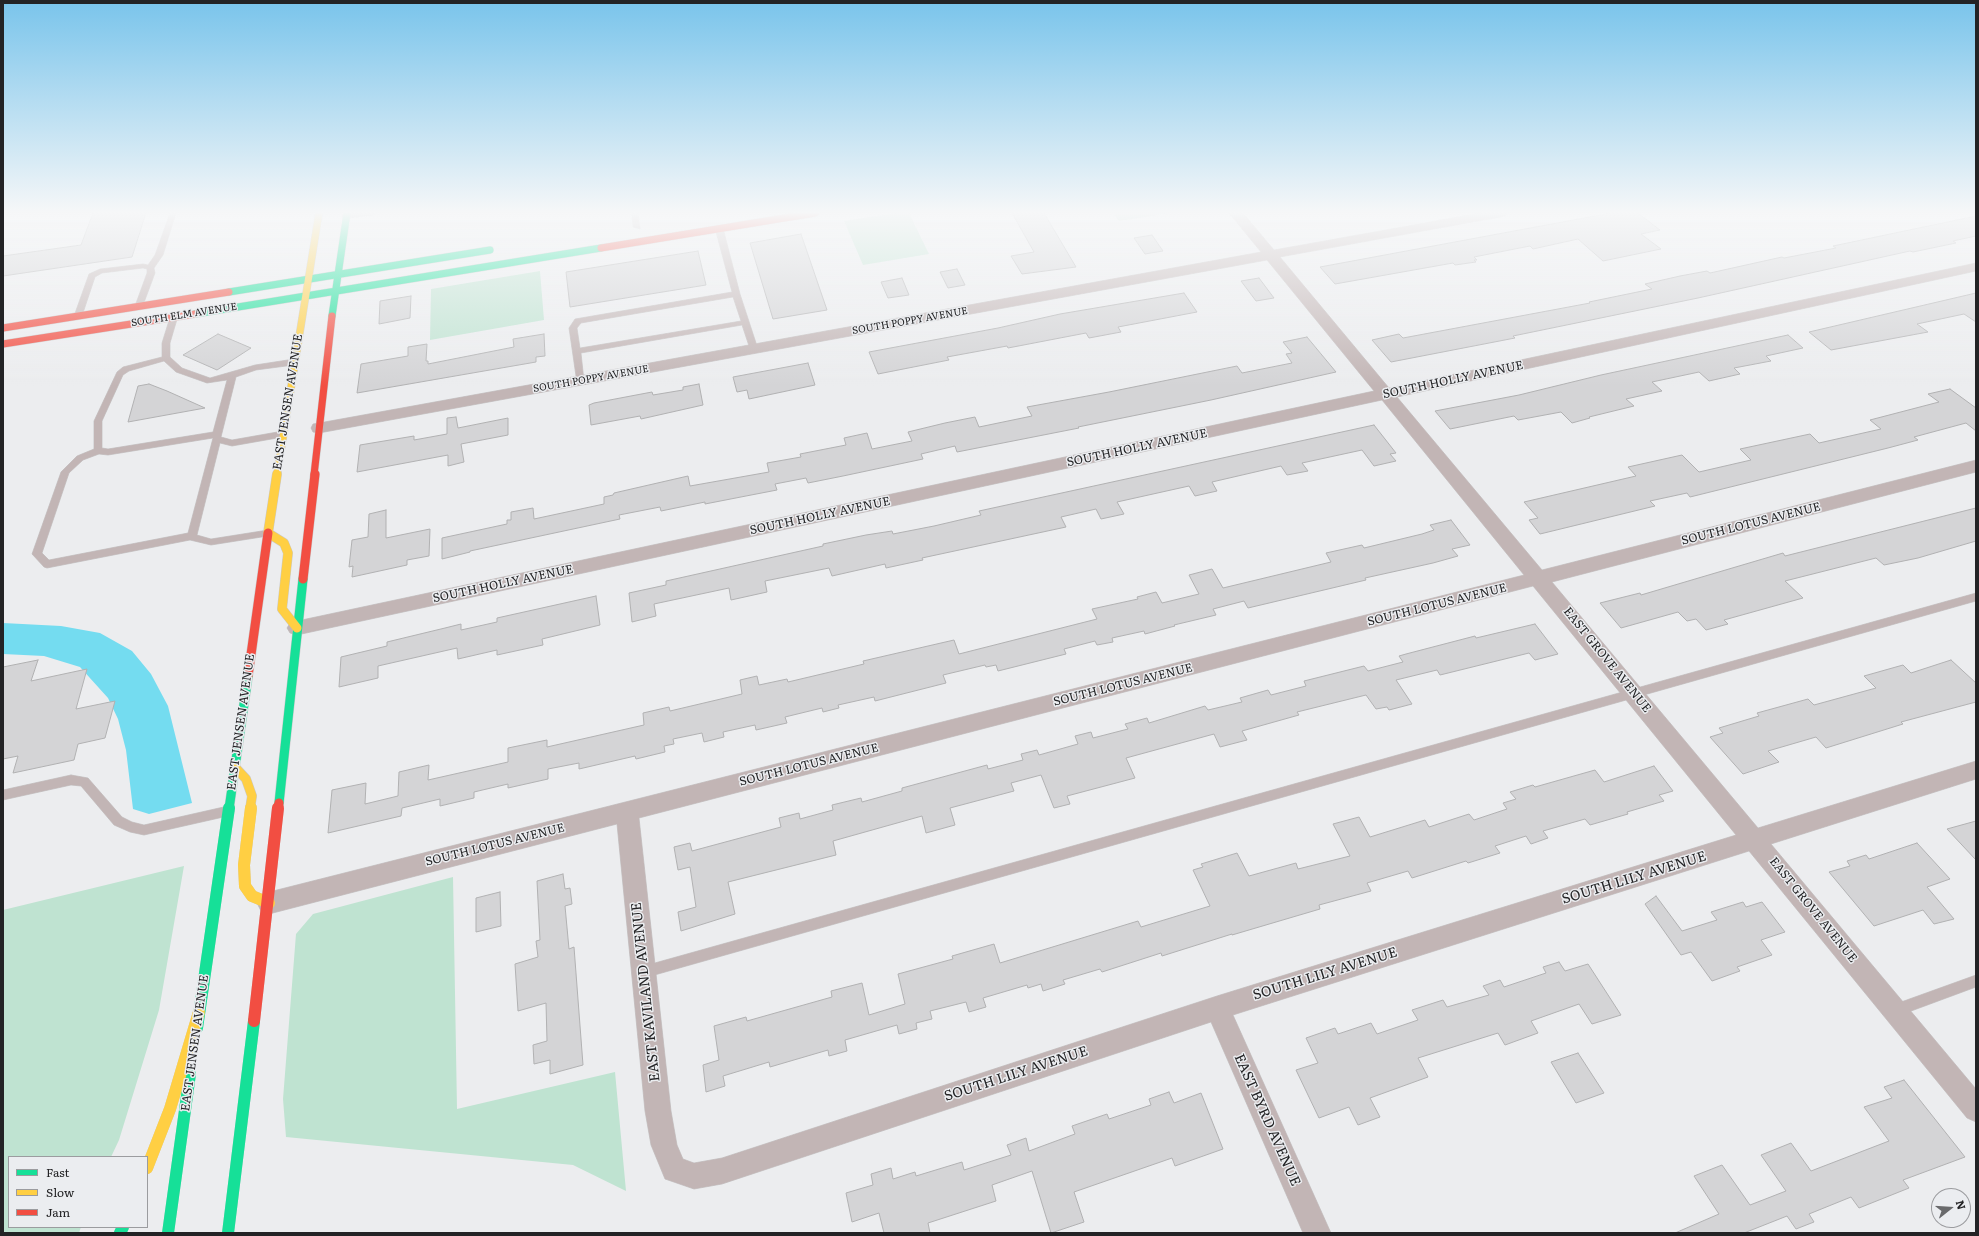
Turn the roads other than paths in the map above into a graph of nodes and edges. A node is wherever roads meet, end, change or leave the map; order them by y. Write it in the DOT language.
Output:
graph roads {
  1 [pos="108,271"];
  2 [pos="151,271"];
  3 [pos="309,271"];
  4 [pos="338,271"];
  5 [pos="364,271"];
  6 [pos="459,271"];
  7 [pos="730,271"];
  8 [pos="1181,271"];
  9 [pos="1286,271"];
  10 [pos="1959,271"];
  11 [pos="337,275"];
  12 [pos="307,279"];
  13 [pos="335,291"];
  14 [pos="736,294"];
  15 [pos="304,296"];
  16 [pos="139,306"];
  17 [pos="78,316"];
  18 [pos="174,316"];
  19 [pos="746,322"];
  20 [pos="3,328"];
  21 [pos="3,344"];
  22 [pos="754,349"];
  23 [pos="577,351"];
  24 [pos="166,358"];
  25 [pos="294,362"];
  26 [pos="232,376"];
  27 [pos="580,381"];
  28 [pos="1387,394"];
  29 [pos="319,428"];
  30 [pos="283,434"];
  31 [pos="217,436"];
  32 [pos="98,452"];
  33 [pos="1976,466"];
  34 [pos="268,533"];
  35 [pos="192,536"];
  36 [pos="1539,578"];
  37 [pos="1976,597"];
  38 [pos="297,628"];
  39 [pos="1634,694"];
  40 [pos="234,766"];
  41 [pos="1976,770"];
  42 [pos="3,795"];
  43 [pos="228,811"];
  44 [pos="627,812"];
  45 [pos="1755,840"];
  46 [pos="270,903"];
  47 [pos="644,972"];
  48 [pos="1976,981"];
  49 [pos="1217,1008"];
  50 [pos="1895,1011"];
  51 [pos="199,1012"];
  52 [pos="1976,1109"];
  53 [pos="148,1165"];
  54 [pos="674,1170"];
  55 [pos="168,1233"];
  56 [pos="228,1233"];
  57 [pos="1317,1233"];
  1 -- 17 [label="lane"];
  2 -- 16 [label="lane"];
  3 -- 12 [label="main road, EAST JENSEN AVENUE"];
  4 -- 11 [label="main road"];
  5 -- 11 [label="main road, SOUTH ELM AVENUE"];
  6 -- 13 [label="main road, SOUTH ELM AVENUE"];
  7 -- 14 [label="lane"];
  8 -- 22 [label="street, SOUTH POPPY AVENUE"];
  9 -- 28 [label="street, EAST GROVE AVENUE"];
  10 -- 28 [label="street, SOUTH HOLLY AVENUE"];
  11 -- 12 [label="main road, SOUTH ELM AVENUE"];
  11 -- 13 [label="main road"];
  12 -- 15 [label="main road, EAST JENSEN AVENUE"];
  12 -- 16 [label="main road, SOUTH ELM AVENUE"];
  13 -- 15 [label="main road, SOUTH ELM AVENUE"];
  13 -- 29 [label="main road"];
  14 -- 19 [label="lane"];
  14 -- 23 [label="lane"];
  15 -- 18 [label="main road, SOUTH ELM AVENUE"];
  15 -- 25 [label="main road, EAST JENSEN AVENUE"];
  16 -- 17 [label="main road, SOUTH ELM AVENUE"];
  17 -- 20 [label="main road, SOUTH ELM AVENUE"];
  18 -- 21 [label="main road, SOUTH ELM AVENUE"];
  18 -- 24 [label="lane"];
  19 -- 22 [label="lane"];
  19 -- 23 [label="lane"];
  22 -- 27 [label="street, SOUTH POPPY AVENUE"];
  23 -- 27 [label="lane"];
  24 -- 26 [label="lane"];
  24 -- 32 [label="lane"];
  25 -- 26 [label="lane"];
  25 -- 30 [label="main road, EAST JENSEN AVENUE"];
  26 -- 31 [label="lane"];
  27 -- 29 [label="street, SOUTH POPPY AVENUE"];
  28 -- 36 [label="street, EAST GROVE AVENUE"];
  28 -- 38 [label="street, SOUTH HOLLY AVENUE"];
  29 -- 38 [label="main road"];
  30 -- 31 [label="lane"];
  30 -- 34 [label="main road, EAST JENSEN AVENUE"];
  31 -- 32 [label="lane"];
  31 -- 35 [label="lane"];
  32 -- 35 [label="lane"];
  33 -- 36 [label="street, SOUTH LOTUS AVENUE"];
  34 -- 35 [label="lane"];
  34 -- 38 [label="main road"];
  34 -- 40 [label="main road, EAST JENSEN AVENUE"];
  36 -- 39 [label="street, EAST GROVE AVENUE"];
  36 -- 44 [label="street, SOUTH LOTUS AVENUE"];
  37 -- 39 [label="lane"];
  38 -- 46 [label="main road"];
  39 -- 45 [label="street, EAST GROVE AVENUE"];
  39 -- 47 [label="lane"];
  40 -- 43 [label="main road, EAST JENSEN AVENUE"];
  40 -- 46 [label="main road"];
  41 -- 45 [label="street, SOUTH LILY AVENUE"];
  42 -- 43 [label="lane"];
  43 -- 51 [label="main road, EAST JENSEN AVENUE"];
  44 -- 46 [label="street, SOUTH LOTUS AVENUE"];
  44 -- 47 [label="street, EAST KAVILAND AVENUE"];
  45 -- 49 [label="street, SOUTH LILY AVENUE"];
  45 -- 50 [label="street, EAST GROVE AVENUE"];
  46 -- 56 [label="main road"];
  47 -- 54 [label="street, EAST KAVILAND AVENUE"];
  48 -- 50 [label="lane"];
  49 -- 54 [label="street, SOUTH LILY AVENUE"];
  49 -- 57 [label="street, EAST BYRD AVENUE"];
  50 -- 52 [label="street, EAST GROVE AVENUE"];
  51 -- 53 [label="main road"];
  51 -- 55 [label="main road, EAST JENSEN AVENUE"];
}
